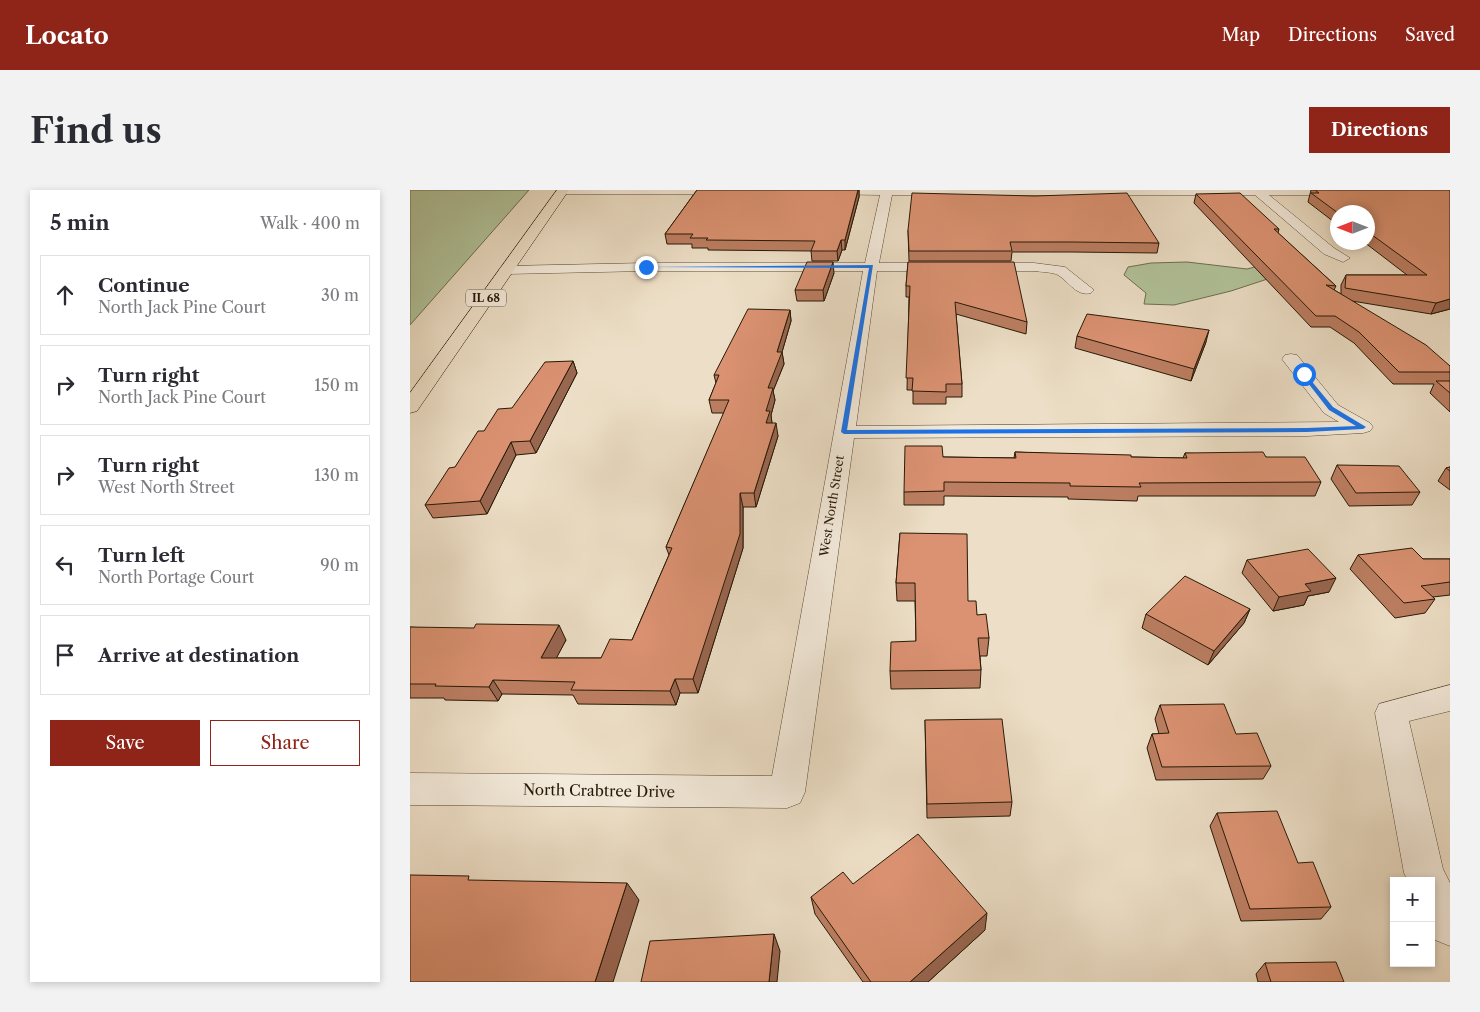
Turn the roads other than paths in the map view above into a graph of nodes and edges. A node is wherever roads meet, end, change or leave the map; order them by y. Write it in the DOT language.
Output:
graph roads {
  1 [pos="563,190"];
  2 [pos="745,191"];
  3 [pos="810,191"];
  4 [pos="887,191"];
  5 [pos="1257,191"];
  6 [pos="1363,192"];
  7 [pos="1343,258"];
  8 [pos="872,266"];
  9 [pos="506,270"];
  10 [pos="1086,290"];
  11 [pos="1291,359"];
  12 [pos="410,407"];
  13 [pos="844,432"];
  14 [pos="1450,698"];
  15 [pos="410,789"];
  16 [pos="787,792"];
  17 [pos="1426,877"];
  18 [pos="1435,896"];
  19 [pos="1450,925"];
  1 -- 2 [label="street"];
  1 -- 9 [label="main road, IL 68"];
  3 -- 4 [label="street"];
  4 -- 5 [label="street"];
  4 -- 8 [label="street, West North Street"];
  5 -- 6 [label="street"];
  5 -- 7 [label="street"];
  8 -- 9 [label="street"];
  8 -- 10 [label="street"];
  8 -- 13 [label="street, West North Street"];
  9 -- 12 [label="main road, IL 68"];
  11 -- 13 [label="street"];
  13 -- 16 [label="street, West North Street"];
  14 -- 17 [label="street"];
  15 -- 16 [label="street, North Crabtree Drive"];
  18 -- 19 [label="street"];
}
